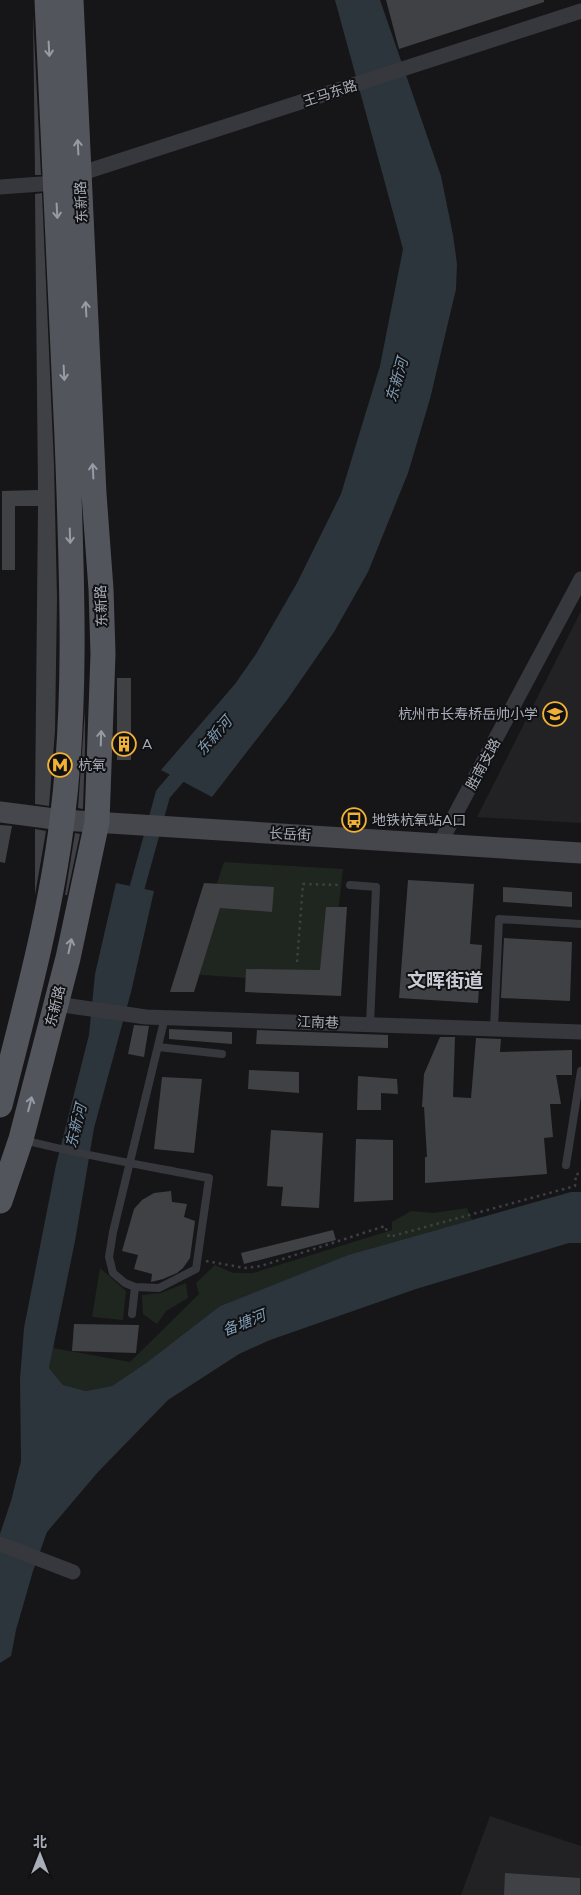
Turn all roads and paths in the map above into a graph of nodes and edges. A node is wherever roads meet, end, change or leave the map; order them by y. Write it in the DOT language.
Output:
graph roads {
  1 [pos="47,0"];
  2 [pos="71,0"];
  3 [pos="581,11"];
  4 [pos="79,174"];
  5 [pos="55,183"];
  6 [pos="0,187"];
  7 [pos="581,579"];
  8 [pos="0,812"];
  9 [pos="62,820"];
  10 [pos="97,822"];
  11 [pos="440,843"];
  12 [pos="581,853"];
  13 [pos="350,886"];
  14 [pos="581,924"];
  15 [pos="297,962"];
  16 [pos="56,1004"];
  17 [pos="165,1017"];
  18 [pos="370,1024"];
  19 [pos="494,1028"];
  20 [pos="581,1032"];
  21 [pos="158,1047"];
  22 [pos="222,1054"];
  23 [pos="581,1071"];
  24 [pos="0,1105"];
  25 [pos="577,1121"];
  26 [pos="21,1139"];
  27 [pos="130,1162"];
  28 [pos="566,1165"];
  29 [pos="581,1174"];
  30 [pos="0,1200"];
  31 [pos="197,1260"];
  32 [pos="134,1287"];
  33 [pos="132,1314"];
  34 [pos="0,1544"];
  35 [pos="73,1572"];
  1 -- 5 [label="main road, 东新路, one-way"];
  4 -- 2 [label="main road, 东新路, one-way"];
  3 -- 4 [label="street, 王马东路"];
  10 -- 4 [label="main road, 东新路, one-way"];
  5 -- 6 [label="street"];
  5 -- 9 [label="main road, 东新路, one-way"];
  7 -- 11 [label="street, 胜南支路"];
  8 -- 9 [label="street, 长岳街"];
  9 -- 10 [label="street, 长岳街"];
  9 -- 24 [label="main road, 东新路"];
  10 -- 11 [label="street, 长岳街"];
  16 -- 10 [label="main road, 东新路, one-way"];
  11 -- 12 [label="street, 长岳街"];
  13 -- 15 [label="path"];
  13 -- 18 [label="lane"];
  14 -- 19 [label="lane"];
  16 -- 17 [label="street, 江南巷"];
  26 -- 16 [label="main road, 东新路, one-way"];
  17 -- 18 [label="street, 江南巷"];
  17 -- 21 [label="lane"];
  18 -- 19 [label="street, 江南巷"];
  19 -- 20 [label="street, 江南巷"];
  21 -- 22 [label="lane"];
  21 -- 27 [label="lane"];
  23 -- 25 [label="lane"];
  25 -- 28 [label="lane"];
  26 -- 27 [label="lane"];
  26 -- 30 [label="main road, 东新路"];
  27 -- 31 [label="lane"];
  27 -- 32 [label="lane"];
  29 -- 31 [label="path"];
  31 -- 32 [label="lane"];
  32 -- 33 [label="lane"];
  34 -- 35 [label="street"];
}
